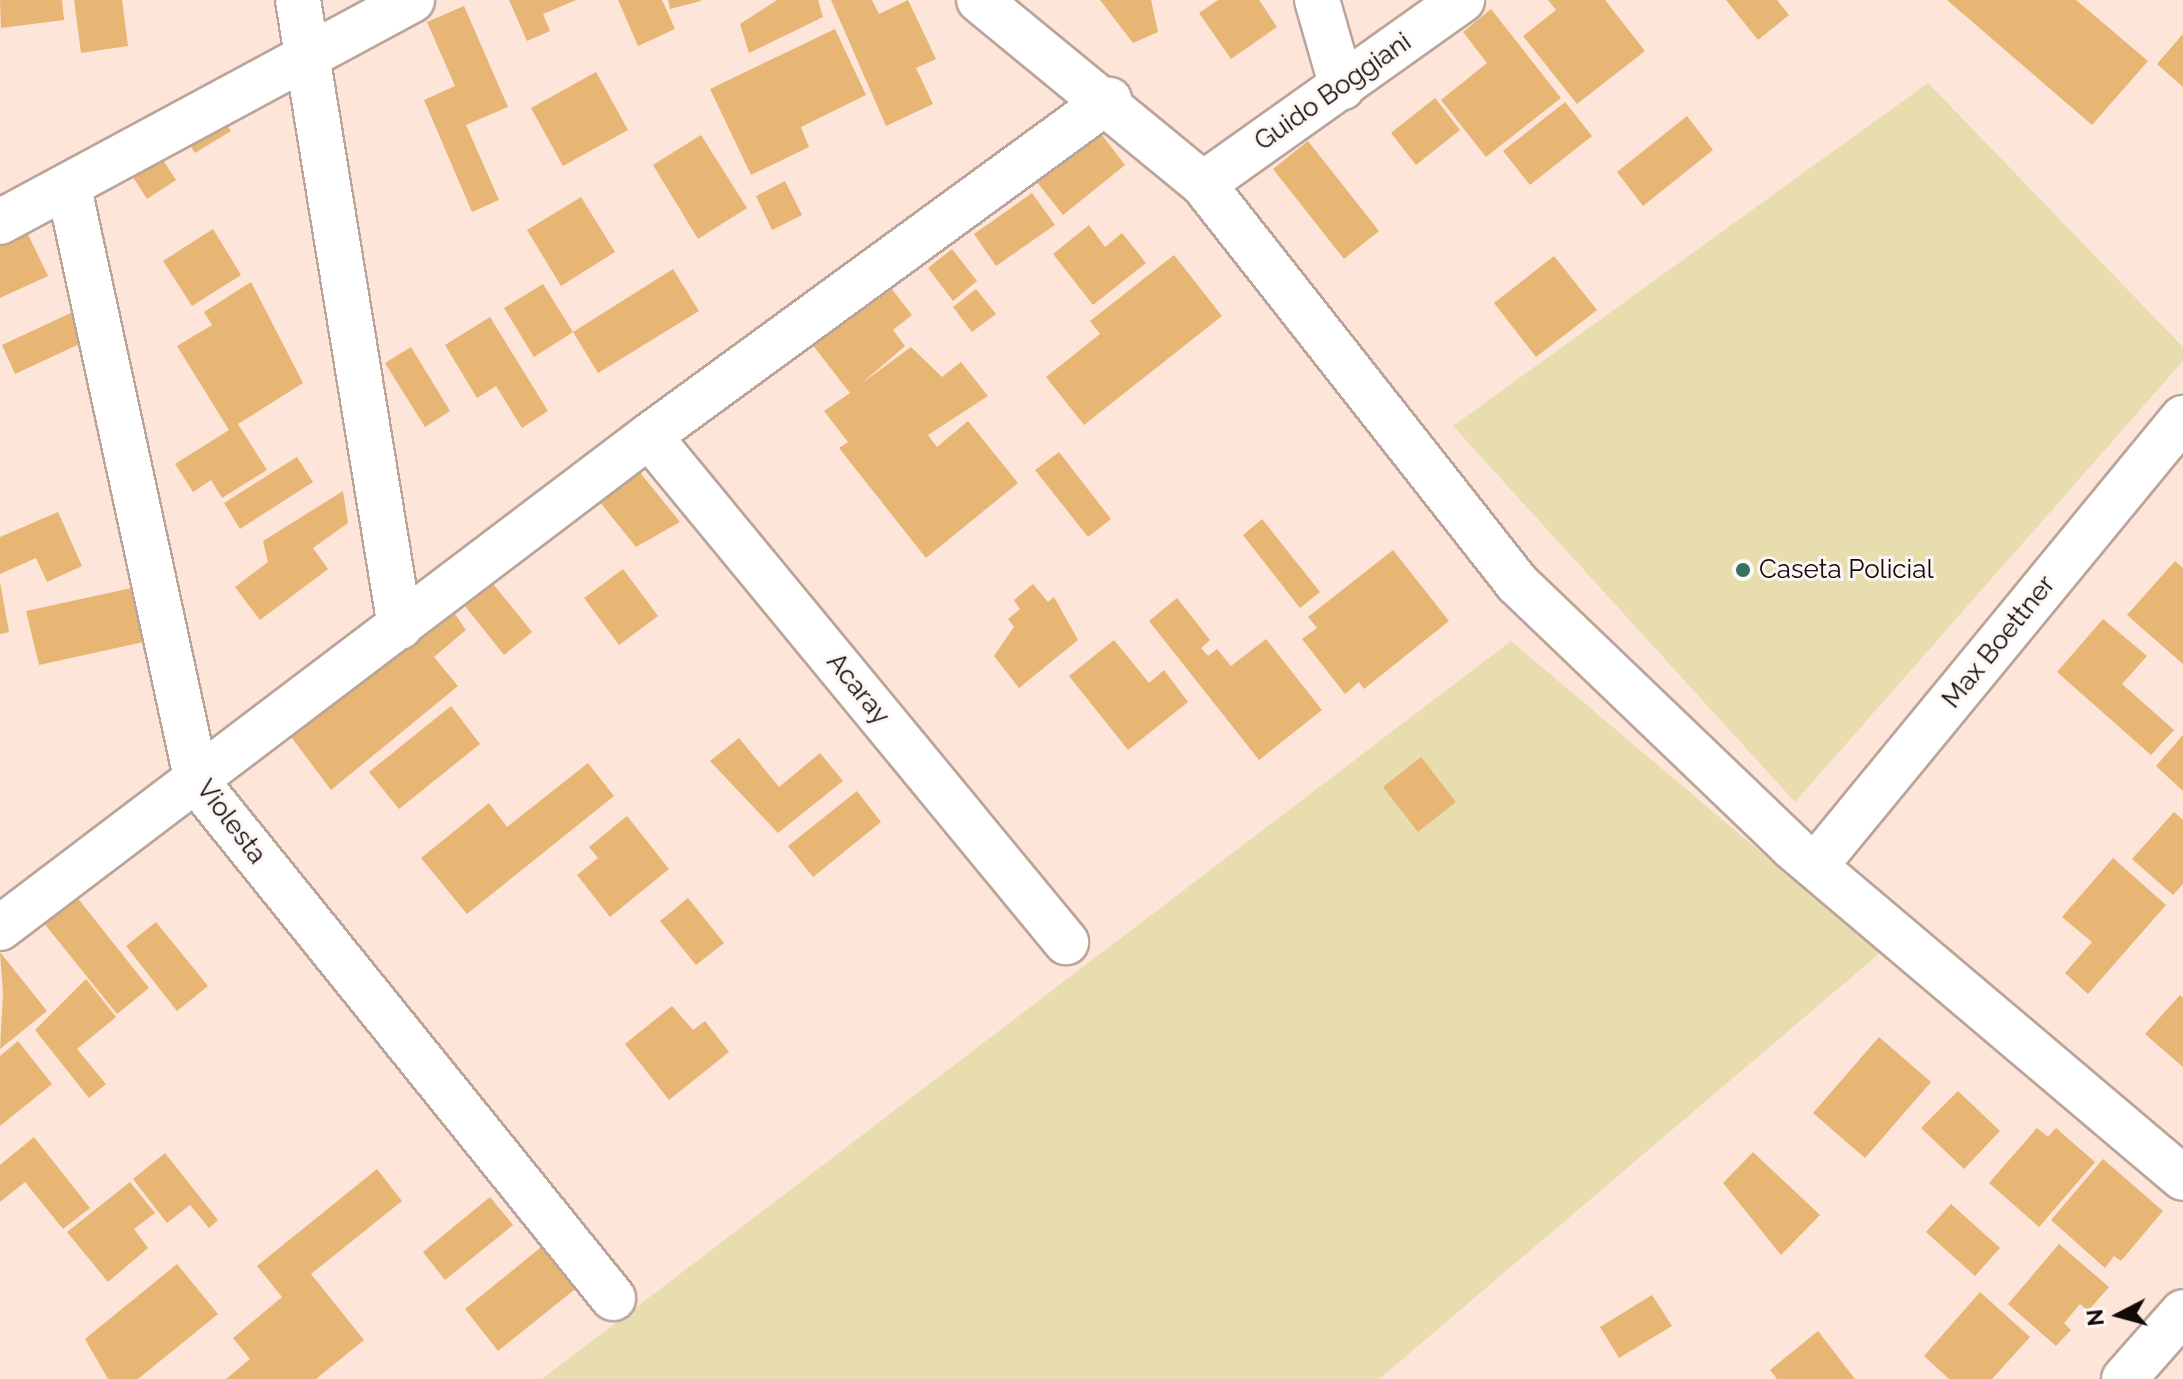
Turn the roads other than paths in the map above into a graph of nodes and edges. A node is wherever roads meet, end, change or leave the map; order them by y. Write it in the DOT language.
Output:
graph roads {
  1 [pos="298,0"];
  2 [pos="412,0"];
  3 [pos="979,0"];
  4 [pos="1317,0"];
  5 [pos="1462,0"];
  6 [pos="305,57"];
  7 [pos="1342,87"];
  8 [pos="1109,100"];
  9 [pos="1203,184"];
  10 [pos="69,188"];
  11 [pos="0,222"];
  12 [pos="2183,418"];
  13 [pos="649,436"];
  14 [pos="400,627"];
  15 [pos="197,782"];
  16 [pos="1815,866"];
  17 [pos="0,928"];
  18 [pos="1066,942"];
  19 [pos="2183,1178"];
  20 [pos="613,1298"];
  21 [pos="2183,1312"];
  22 [pos="2124,1379"];
  1 -- 6 [label="street"];
  2 -- 6 [label="street"];
  3 -- 8 [label="street"];
  4 -- 7 [label="street"];
  5 -- 7 [label="street, Guido Boggiani"];
  6 -- 10 [label="street"];
  6 -- 14 [label="street"];
  7 -- 9 [label="street, Guido Boggiani"];
  8 -- 9 [label="street"];
  8 -- 13 [label="street"];
  9 -- 16 [label="street"];
  10 -- 11 [label="street"];
  10 -- 15 [label="street, Violesta"];
  12 -- 16 [label="street, Max Boettner"];
  13 -- 14 [label="street"];
  13 -- 18 [label="street, Acaray"];
  14 -- 15 [label="street"];
  15 -- 17 [label="street"];
  15 -- 20 [label="street, Violesta"];
  16 -- 19 [label="street"];
  21 -- 22 [label="street"];
}
